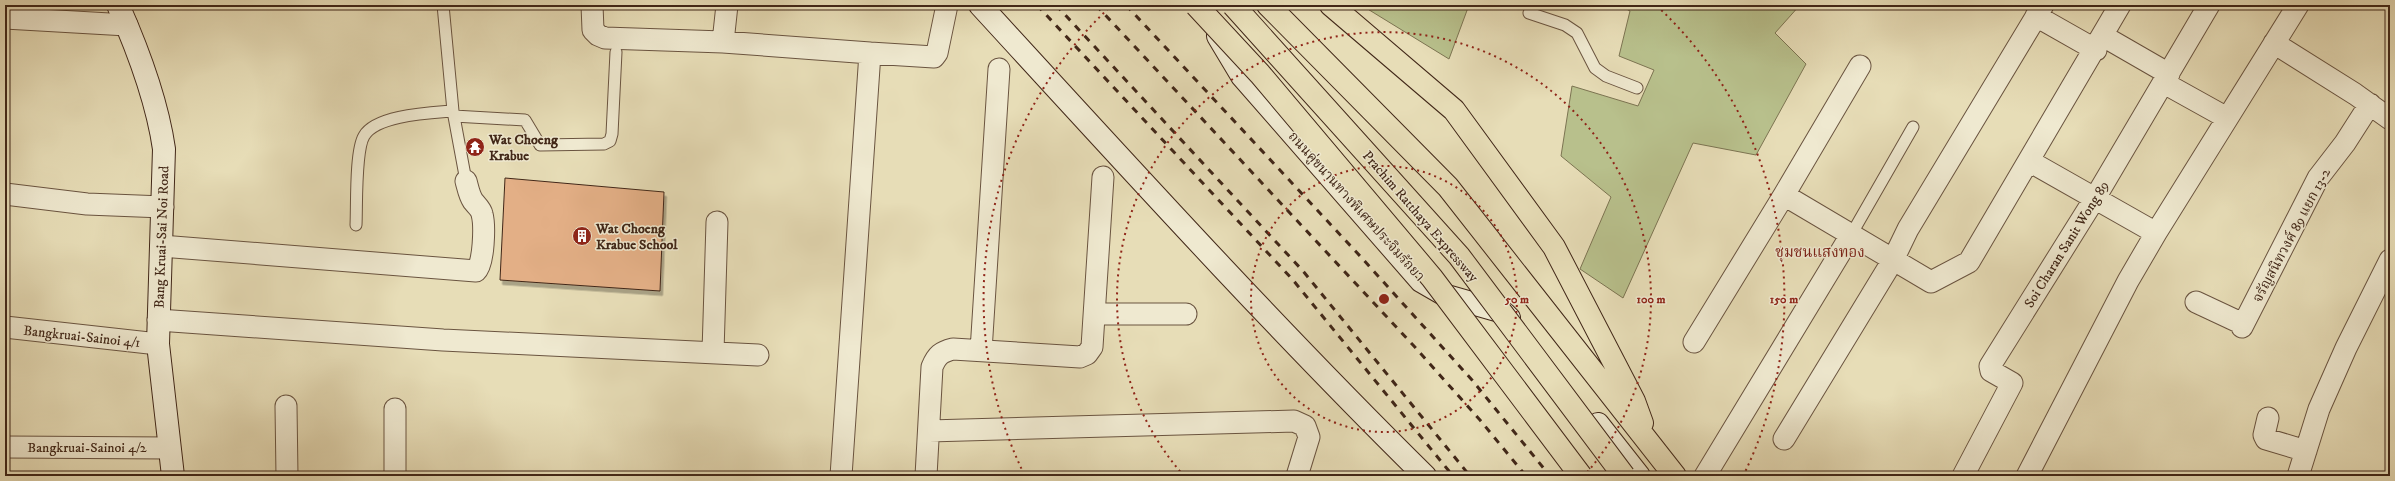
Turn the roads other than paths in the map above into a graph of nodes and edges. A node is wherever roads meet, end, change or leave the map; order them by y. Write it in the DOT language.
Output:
graph roads {
  1 [pos="118,5"];
  2 [pos="443,5"];
  3 [pos="592,5"];
  4 [pos="727,5"];
  5 [pos="947,5"];
  6 [pos="980,5"];
  7 [pos="1196,5"];
  8 [pos="1201,5"];
  9 [pos="1233,5"];
  10 [pos="1268,5"];
  11 [pos="1330,5"];
  12 [pos="2120,5"];
  13 [pos="2209,5"];
  14 [pos="2298,5"];
  15 [pos="2039,11"];
  16 [pos="1529,13"];
  17 [pos="5,18"];
  18 [pos="127,25"];
  19 [pos="723,42"];
  20 [pos="2100,43"];
  21 [pos="2274,43"];
  22 [pos="616,52"];
  23 [pos="870,53"];
  24 [pos="1860,66"];
  25 [pos="1000,69"];
  26 [pos="2167,78"];
  27 [pos="1636,88"];
  28 [pos="2384,112"];
  29 [pos="453,114"];
  30 [pos="2228,118"];
  31 [pos="1913,128"];
  32 [pos="2029,161"];
  33 [pos="1103,177"];
  34 [pos="466,181"];
  35 [pos="5,194"];
  36 [pos="1784,195"];
  37 [pos="2095,198"];
  38 [pos="162,207"];
  39 [pos="717,222"];
  40 [pos="356,225"];
  41 [pos="2156,233"];
  42 [pos="1851,235"];
  43 [pos="161,246"];
  44 [pos="1893,260"];
  45 [pos="2390,260"];
  46 [pos="2196,302"];
  47 [pos="1095,314"];
  48 [pos="1186,314"];
  49 [pos="158,320"];
  50 [pos="5,327"];
  51 [pos="1694,342"];
  52 [pos="158,344"];
  53 [pos="981,351"];
  54 [pos="713,352"];
  55 [pos="758,356"];
  56 [pos="286,406"];
  57 [pos="395,410"];
  58 [pos="2268,418"];
  59 [pos="930,431"];
  60 [pos="1784,439"];
  61 [pos="5,446"];
  62 [pos="169,448"];
  63 [pos="1652,448"];
  64 [pos="2306,451"];
  65 [pos="173,476"];
  66 [pos="287,476"];
  67 [pos="394,476"];
  68 [pos="841,476"];
  69 [pos="926,476"];
  70 [pos="1298,476"];
  71 [pos="1425,476"];
  72 [pos="1581,476"];
  73 [pos="1624,476"];
  74 [pos="1639,476"];
  75 [pos="1675,476"];
  76 [pos="1705,476"];
  77 [pos="1963,476"];
  78 [pos="2027,476"];
  79 [pos="2298,476"];
  1 -- 18 [label="main road, Bang Kruai-Sai Noi Road"];
  2 -- 29 [label="lane"];
  3 -- 19 [label="street"];
  4 -- 19 [label="street"];
  5 -- 23 [label="street"];
  6 -- 71 [label="main road"];
  7 -- 72 [label="highway, bridge"];
  8 -- 74 [label="main road, ถนนคู่ขนานทางพิเศษประจิมรัถยา"];
  9 -- 73 [label="highway, Prachim Ratthaya Expressway, bridge"];
  10 -- 63 [label="highway"];
  11 -- 63 [label="highway"];
  12 -- 20 [label="street"];
  13 -- 26 [label="street, Soi Charan Sanit Wong 89"];
  14 -- 21 [label="street"];
  15 -- 20 [label="street"];
  15 -- 44 [label="street"];
  16 -- 27 [label="lane"];
  17 -- 18 [label="street"];
  18 -- 38 [label="main road, Bang Kruai-Sai Noi Road"];
  19 -- 23 [label="street"];
  20 -- 26 [label="street"];
  20 -- 32 [label="street"];
  21 -- 28 [label="street"];
  21 -- 30 [label="street"];
  22 -- 29 [label="lane"];
  23 -- 68 [label="street"];
  24 -- 36 [label="street"];
  25 -- 53 [label="street"];
  26 -- 30 [label="street"];
  26 -- 37 [label="street, Soi Charan Sanit Wong 89"];
  28 -- 46 [label="street, จรัญสนิทวงศ์ 89 แยก 13-2"];
  29 -- 34 [label="lane"];
  29 -- 40 [label="lane"];
  30 -- 41 [label="street"];
  31 -- 42 [label="lane"];
  32 -- 37 [label="street"];
  32 -- 44 [label="street"];
  33 -- 47 [label="street"];
  34 -- 43 [label="street"];
  35 -- 38 [label="street"];
  36 -- 42 [label="street"];
  36 -- 51 [label="street"];
  37 -- 41 [label="street"];
  37 -- 77 [label="street, Soi Charan Sanit Wong 89"];
  38 -- 43 [label="main road, Bang Kruai-Sai Noi Road"];
  39 -- 54 [label="street"];
  41 -- 78 [label="street"];
  42 -- 44 [label="street"];
  42 -- 76 [label="street"];
  43 -- 49 [label="main road, Bang Kruai-Sai Noi Road"];
  44 -- 60 [label="street"];
  45 -- 64 [label="street"];
  47 -- 48 [label="street"];
  47 -- 53 [label="street"];
  49 -- 52 [label="main road, Bang Kruai-Sai Noi Road"];
  49 -- 54 [label="street"];
  50 -- 52 [label="street, Bangkruai-Sainoi 4/1"];
  52 -- 62 [label="main road, Bang Kruai-Sai Noi Road"];
  53 -- 59 [label="street"];
  54 -- 55 [label="street"];
  56 -- 66 [label="street"];
  57 -- 67 [label="street"];
  58 -- 64 [label="street"];
  59 -- 69 [label="street"];
  59 -- 70 [label="street"];
  61 -- 62 [label="street, Bangkruai-Sainoi 4/2"];
  62 -- 65 [label="main road, Bang Kruai-Sai Noi Road"];
  63 -- 75 [label="highway"];
  64 -- 79 [label="street"];
}
